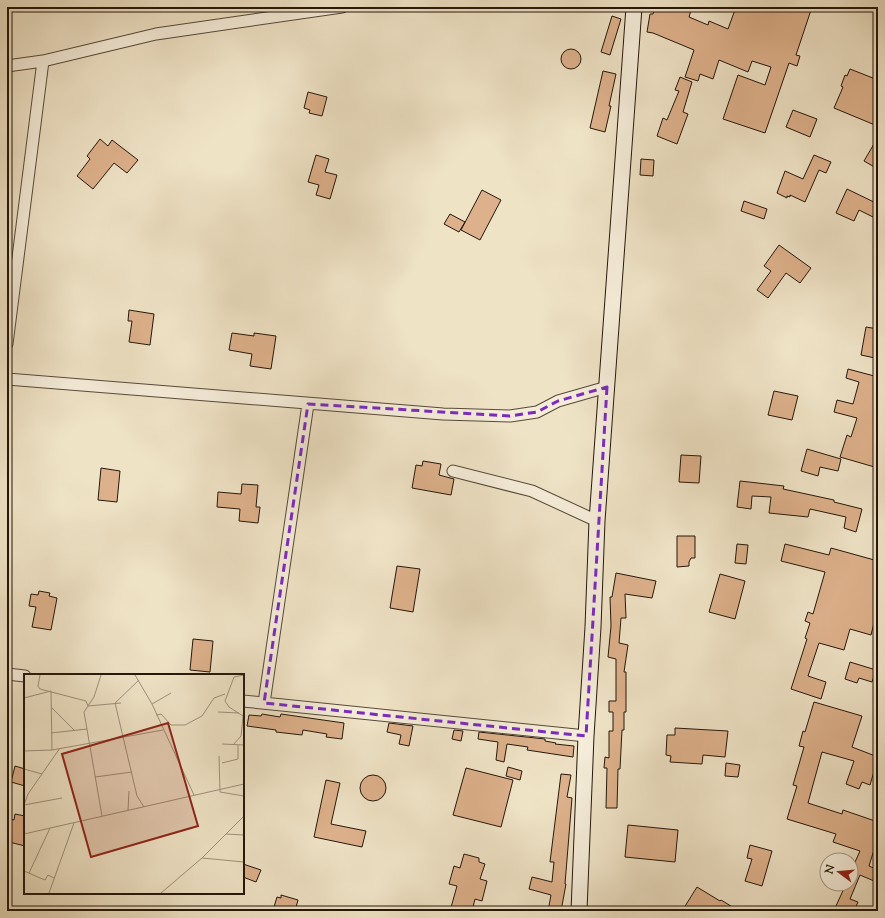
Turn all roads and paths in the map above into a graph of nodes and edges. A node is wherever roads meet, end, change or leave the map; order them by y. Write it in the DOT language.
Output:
graph roads {
  1 [pos="342,7"];
  2 [pos="634,7"];
  3 [pos="43,61"];
  4 [pos="7,66"];
  5 [pos="7,344"];
  6 [pos="7,379"];
  7 [pos="608,387"];
  8 [pos="308,404"];
  9 [pos="453,472"];
  10 [pos="597,521"];
  11 [pos="7,674"];
  12 [pos="24,676"];
  13 [pos="244,701"];
  14 [pos="264,703"];
  15 [pos="586,736"];
  16 [pos="579,911"];
  1 -- 3 [label="street"];
  2 -- 7 [label="main road"];
  3 -- 4 [label="street"];
  3 -- 5 [label="street"];
  6 -- 8 [label="street"];
  7 -- 8 [label="street"];
  7 -- 10 [label="main road"];
  8 -- 14 [label="street"];
  9 -- 10 [label="street"];
  10 -- 15 [label="main road"];
  11 -- 12 [label="street"];
  13 -- 14 [label="street"];
  14 -- 15 [label="street"];
  15 -- 16 [label="main road"];
}
